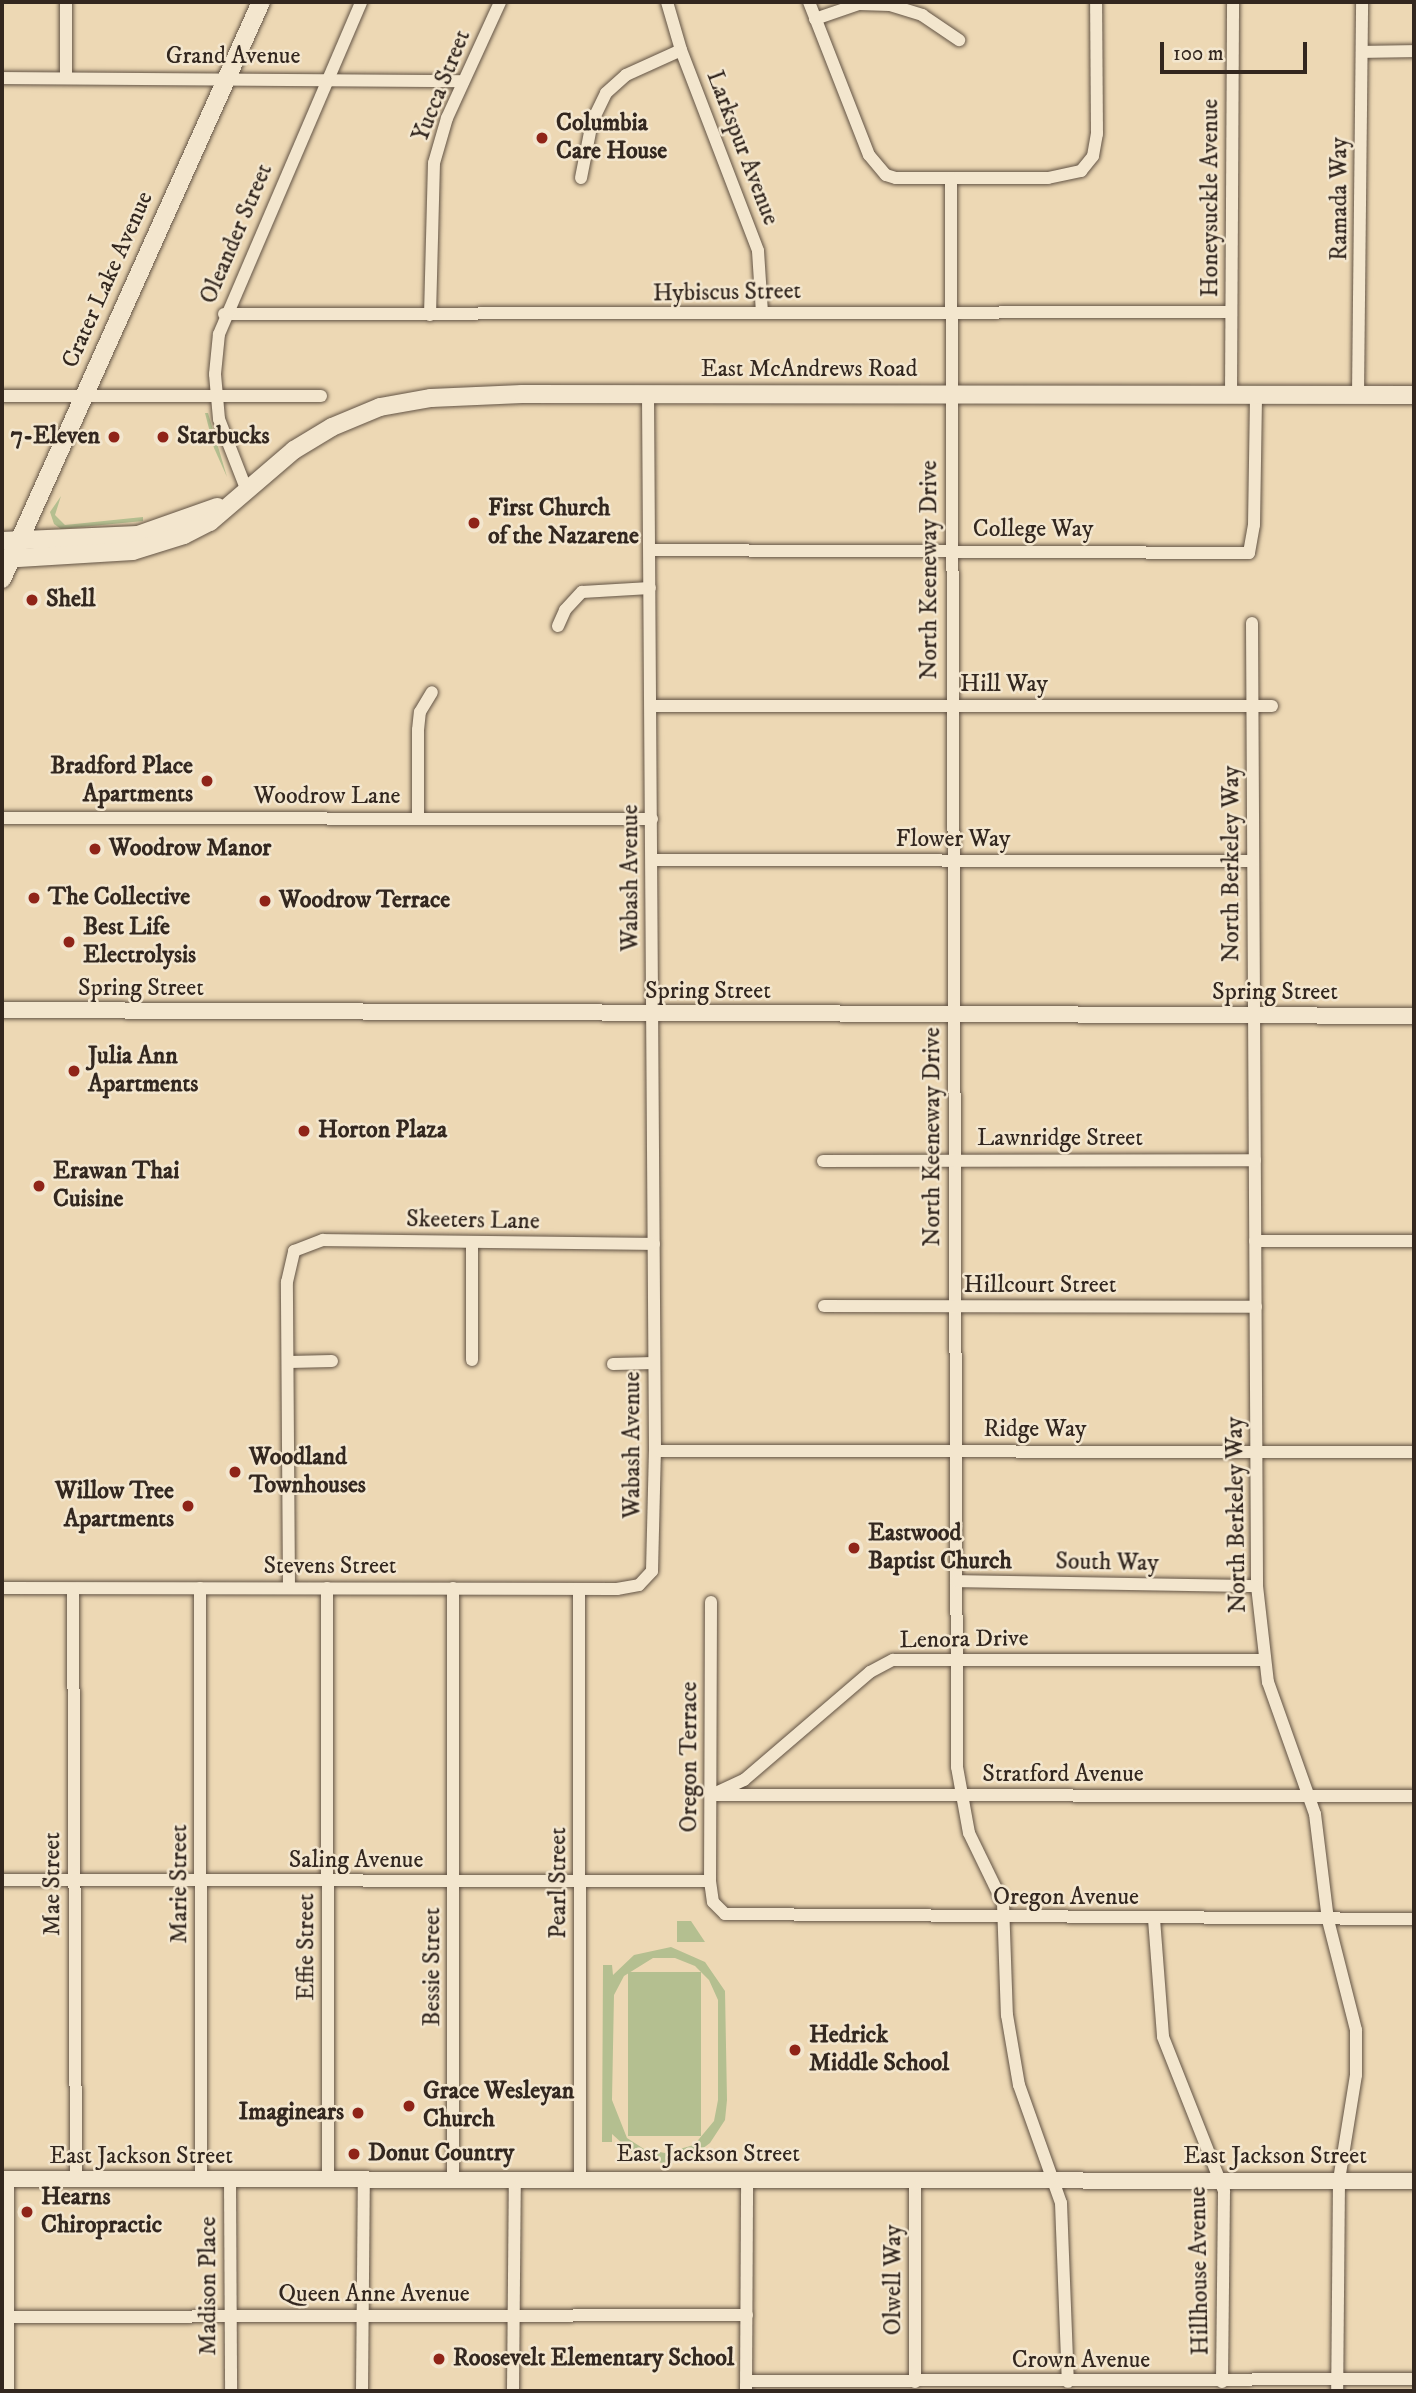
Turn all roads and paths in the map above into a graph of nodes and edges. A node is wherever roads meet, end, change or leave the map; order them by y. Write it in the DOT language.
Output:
graph roads {
  1 [pos="66,2"];
  2 [pos="261,2"];
  3 [pos="361,2"];
  4 [pos="500,2"];
  5 [pos="667,2"];
  6 [pos="809,2"];
  7 [pos="1096,2"];
  8 [pos="1233,2"];
  9 [pos="1362,2"];
  10 [pos="815,19"];
  11 [pos="959,40"];
  12 [pos="681,50"];
  13 [pos="1414,51"];
  14 [pos="1363,52"];
  15 [pos="2,78"];
  16 [pos="66,78"];
  17 [pos="226,78"];
  18 [pos="327,79"];
  19 [pos="463,81"];
  20 [pos="581,178"];
  21 [pos="951,178"];
  22 [pos="951,312"];
  23 [pos="1231,312"];
  24 [pos="762,313"];
  25 [pos="224,314"];
  26 [pos="430,315"];
  27 [pos="215,394"];
  28 [pos="648,394"];
  29 [pos="83,395"];
  30 [pos="952,395"];
  31 [pos="1231,395"];
  32 [pos="1255,395"];
  33 [pos="1358,395"];
  34 [pos="1414,395"];
  35 [pos="2,396"];
  36 [pos="321,396"];
  37 [pos="240,496"];
  38 [pos="9,541"];
  39 [pos="650,550"];
  40 [pos="950,551"];
  41 [pos="6,559"];
  42 [pos="2,579"];
  43 [pos="650,588"];
  44 [pos="1252,623"];
  45 [pos="558,626"];
  46 [pos="432,692"];
  47 [pos="651,706"];
  48 [pos="951,706"];
  49 [pos="1253,706"];
  50 [pos="1272,706"];
  51 [pos="2,818"];
  52 [pos="418,818"];
  53 [pos="652,819"];
  54 [pos="652,860"];
  55 [pos="953,861"];
  56 [pos="1253,861"];
  57 [pos="2,1010"];
  58 [pos="653,1014"];
  59 [pos="954,1016"];
  60 [pos="1254,1016"];
  61 [pos="1414,1016"];
  62 [pos="954,1160"];
  63 [pos="1255,1160"];
  64 [pos="823,1161"];
  65 [pos="1255,1241"];
  66 [pos="1414,1241"];
  67 [pos="472,1243"];
  68 [pos="654,1244"];
  69 [pos="824,1306"];
  70 [pos="955,1307"];
  71 [pos="1256,1307"];
  72 [pos="472,1360"];
  73 [pos="332,1361"];
  74 [pos="289,1362"];
  75 [pos="654,1363"];
  76 [pos="613,1364"];
  77 [pos="655,1451"];
  78 [pos="956,1451"];
  79 [pos="1256,1451"];
  80 [pos="1414,1452"];
  81 [pos="652,1571"];
  82 [pos="956,1581"];
  83 [pos="1257,1586"];
  84 [pos="2,1588"];
  85 [pos="200,1588"];
  86 [pos="289,1588"];
  87 [pos="327,1588"];
  88 [pos="453,1588"];
  89 [pos="73,1589"];
  90 [pos="579,1589"];
  91 [pos="711,1602"];
  92 [pos="956,1660"];
  93 [pos="1263,1660"];
  94 [pos="712,1794"];
  95 [pos="961,1796"];
  96 [pos="1308,1796"];
  97 [pos="1414,1796"];
  98 [pos="2,1880"];
  99 [pos="75,1880"];
  100 [pos="328,1881"];
  101 [pos="710,1881"];
  102 [pos="202,1882"];
  103 [pos="455,1882"];
  104 [pos="580,1882"];
  105 [pos="719,1910"];
  106 [pos="1004,1919"];
  107 [pos="1154,1919"];
  108 [pos="1414,1919"];
  109 [pos="1328,1920"];
  110 [pos="580,2178"];
  111 [pos="747,2178"];
  112 [pos="5,2179"];
  113 [pos="453,2179"];
  114 [pos="515,2179"];
  115 [pos="915,2179"];
  116 [pos="1053,2179"];
  117 [pos="76,2180"];
  118 [pos="201,2180"];
  119 [pos="230,2180"];
  120 [pos="328,2180"];
  121 [pos="364,2180"];
  122 [pos="1221,2180"];
  123 [pos="1339,2180"];
  124 [pos="1414,2181"];
  125 [pos="747,2315"];
  126 [pos="230,2316"];
  127 [pos="363,2316"];
  128 [pos="513,2316"];
  129 [pos="5,2317"];
  130 [pos="1414,2379"];
  131 [pos="915,2382"];
  132 [pos="1068,2382"];
  133 [pos="1222,2382"];
  134 [pos="747,2386"];
  135 [pos="1015,2386"];
  136 [pos="1337,2387"];
  137 [pos="8,2391"];
  138 [pos="231,2391"];
  139 [pos="362,2391"];
  140 [pos="513,2391"];
  1 -- 16 [label="street"];
  2 -- 17 [label="main road, Crater Lake Avenue"];
  3 -- 18 [label="street, Oleander Street"];
  4 -- 19 [label="street, Yucca Street"];
  5 -- 12 [label="street, Larkspur Avenue"];
  6 -- 10 [label="street"];
  7 -- 21 [label="street"];
  8 -- 23 [label="street, Honeysuckle Avenue"];
  9 -- 14 [label="street, Ramada Way"];
  10 -- 11 [label="street"];
  10 -- 21 [label="street"];
  12 -- 20 [label="street"];
  12 -- 24 [label="street, Larkspur Avenue"];
  13 -- 14 [label="street"];
  14 -- 33 [label="street, Ramada Way"];
  15 -- 16 [label="street, Grand Avenue"];
  16 -- 17 [label="street, Grand Avenue"];
  17 -- 18 [label="street, Grand Avenue"];
  17 -- 29 [label="main road, Crater Lake Avenue"];
  18 -- 19 [label="street, Grand Avenue"];
  18 -- 25 [label="street, Oleander Street"];
  19 -- 26 [label="street, Yucca Street"];
  21 -- 22 [label="street, North Keeneway Drive"];
  22 -- 23 [label="street, Hybiscus Street"];
  22 -- 24 [label="street, Hybiscus Street"];
  22 -- 30 [label="street, North Keeneway Drive"];
  23 -- 31 [label="street, Honeysuckle Avenue"];
  24 -- 26 [label="street, Hybiscus Street"];
  25 -- 26 [label="street, Hybiscus Street"];
  25 -- 27 [label="street, Oleander Street"];
  27 -- 29 [label="street"];
  27 -- 36 [label="street"];
  27 -- 37 [label="street, Oleander Street"];
  28 -- 30 [label="main road, East McAndrews Road"];
  28 -- 37 [label="main road, East McAndrews Road"];
  28 -- 39 [label="street, Wabash Avenue"];
  29 -- 35 [label="street"];
  29 -- 38 [label="main road, Crater Lake Avenue"];
  30 -- 31 [label="main road, East McAndrews Road"];
  30 -- 40 [label="street, North Keeneway Drive"];
  31 -- 32 [label="main road, East McAndrews Road"];
  32 -- 33 [label="main road, East McAndrews Road"];
  32 -- 40 [label="street, College Way"];
  33 -- 34 [label="main road, East McAndrews Road"];
  37 -- 38 [label="main road, East McAndrews Road"];
  37 -- 41 [label="main road, East McAndrews Road"];
  38 -- 41 [label="main road, Crater Lake Avenue"];
  39 -- 40 [label="street, College Way"];
  39 -- 43 [label="street, Wabash Avenue"];
  40 -- 48 [label="street, North Keeneway Drive"];
  41 -- 42 [label="main road, Crater Lake Avenue"];
  43 -- 45 [label="street"];
  43 -- 47 [label="street, Wabash Avenue"];
  44 -- 49 [label="street, North Berkeley Way"];
  46 -- 52 [label="street"];
  47 -- 48 [label="street, Hill Way"];
  47 -- 53 [label="street, Wabash Avenue"];
  48 -- 49 [label="street, Hill Way"];
  48 -- 55 [label="street, North Keeneway Drive"];
  49 -- 50 [label="street, Hill Way"];
  49 -- 56 [label="street, North Berkeley Way"];
  51 -- 52 [label="street, Woodrow Lane"];
  52 -- 53 [label="street, Woodrow Lane"];
  53 -- 54 [label="street, Wabash Avenue"];
  54 -- 55 [label="street, Flower Way"];
  54 -- 58 [label="street, Wabash Avenue"];
  55 -- 56 [label="street, Flower Way"];
  55 -- 59 [label="street, North Keeneway Drive"];
  56 -- 60 [label="street, North Berkeley Way"];
  57 -- 58 [label="street, Spring Street"];
  58 -- 59 [label="street, Spring Street"];
  58 -- 68 [label="street, Wabash Avenue"];
  59 -- 60 [label="street, Spring Street"];
  59 -- 62 [label="street, North Keeneway Drive"];
  60 -- 61 [label="street, Spring Street"];
  60 -- 63 [label="street, North Berkeley Way"];
  62 -- 63 [label="street, Lawnridge Street"];
  62 -- 64 [label="street, Lawnridge Street"];
  62 -- 70 [label="street, North Keeneway Drive"];
  63 -- 65 [label="street, North Berkeley Way"];
  65 -- 66 [label="street"];
  65 -- 71 [label="street, North Berkeley Way"];
  67 -- 68 [label="street, Skeeters Lane"];
  67 -- 72 [label="street"];
  67 -- 74 [label="street, Skeeters Lane"];
  68 -- 75 [label="street, Wabash Avenue"];
  69 -- 70 [label="street, Hillcourt Street"];
  70 -- 71 [label="street, Hillcourt Street"];
  70 -- 78 [label="street, North Keeneway Drive"];
  71 -- 79 [label="street, North Berkeley Way"];
  73 -- 74 [label="street"];
  74 -- 86 [label="street"];
  75 -- 76 [label="street"];
  75 -- 77 [label="street, Wabash Avenue"];
  77 -- 78 [label="street, Ridge Way"];
  77 -- 81 [label="street, Wabash Avenue"];
  78 -- 79 [label="street, Ridge Way"];
  78 -- 82 [label="street, North Keeneway Drive"];
  79 -- 80 [label="street, Ridge Way"];
  79 -- 83 [label="street, North Berkeley Way"];
  81 -- 90 [label="street, Stevens Street"];
  82 -- 83 [label="street, South Way"];
  82 -- 92 [label="street, North Keeneway Drive"];
  83 -- 93 [label="street, North Berkeley Way"];
  84 -- 89 [label="street, Stevens Street"];
  85 -- 86 [label="street, Stevens Street"];
  85 -- 89 [label="street, Stevens Street"];
  85 -- 102 [label="street, Marie Street"];
  86 -- 87 [label="street, Stevens Street"];
  87 -- 88 [label="street, Stevens Street"];
  87 -- 100 [label="street, Effie Street"];
  88 -- 90 [label="street, Stevens Street"];
  88 -- 103 [label="street, Bessie Street"];
  89 -- 99 [label="street, Mae Street"];
  90 -- 104 [label="street, Pearl Street"];
  91 -- 94 [label="street, Oregon Terrace"];
  92 -- 93 [label="street, Lenora Drive"];
  92 -- 94 [label="street, Lenora Drive"];
  92 -- 95 [label="street, North Keeneway Drive"];
  93 -- 96 [label="street, North Berkeley Way"];
  94 -- 95 [label="street, Stratford Avenue"];
  94 -- 101 [label="street, Oregon Terrace"];
  95 -- 96 [label="street, Stratford Avenue"];
  95 -- 106 [label="street, North Keeneway Drive"];
  96 -- 97 [label="street, Stratford Avenue"];
  96 -- 109 [label="street, North Berkeley Way"];
  98 -- 99 [label="street, Saling Avenue"];
  99 -- 102 [label="street, Saling Avenue"];
  99 -- 117 [label="street, Mae Street"];
  100 -- 102 [label="street, Saling Avenue"];
  100 -- 103 [label="street, Saling Avenue"];
  100 -- 120 [label="street, Effie Street"];
  101 -- 104 [label="street, Saling Avenue"];
  101 -- 105 [label="street, Oregon Terrace"];
  102 -- 118 [label="street, Marie Street"];
  103 -- 104 [label="street, Saling Avenue"];
  103 -- 113 [label="street, Bessie Street"];
  104 -- 110 [label="street, Pearl Street"];
  105 -- 106 [label="street, Oregon Avenue"];
  106 -- 107 [label="street, Oregon Avenue"];
  106 -- 116 [label="street, North Keeneway Drive"];
  107 -- 109 [label="street, Oregon Avenue"];
  107 -- 122 [label="street, Hillhouse Avenue"];
  108 -- 109 [label="street, Oregon Avenue"];
  109 -- 123 [label="street, North Berkeley Way"];
  110 -- 111 [label="street, East Jackson Street"];
  110 -- 114 [label="street, East Jackson Street"];
  111 -- 115 [label="street, East Jackson Street"];
  111 -- 125 [label="street"];
  112 -- 117 [label="street, East Jackson Street"];
  112 -- 129 [label="street"];
  113 -- 114 [label="street, East Jackson Street"];
  113 -- 121 [label="street, East Jackson Street"];
  114 -- 128 [label="street"];
  115 -- 116 [label="street, East Jackson Street"];
  115 -- 131 [label="street, Olwell Way"];
  116 -- 122 [label="street, East Jackson Street"];
  116 -- 132 [label="street, North Keeneway Drive"];
  117 -- 118 [label="street, East Jackson Street"];
  118 -- 119 [label="street, East Jackson Street"];
  119 -- 120 [label="street, East Jackson Street"];
  119 -- 126 [label="street, Madison Place"];
  120 -- 121 [label="street, East Jackson Street"];
  121 -- 127 [label="street"];
  122 -- 123 [label="street, East Jackson Street"];
  122 -- 133 [label="street, Hillhouse Avenue"];
  123 -- 124 [label="street, East Jackson Street"];
  123 -- 136 [label="street, North Berkeley Way"];
  125 -- 128 [label="street, Queen Anne Avenue"];
  125 -- 134 [label="street"];
  126 -- 127 [label="street, Queen Anne Avenue"];
  126 -- 129 [label="street, Queen Anne Avenue"];
  126 -- 138 [label="street, Madison Place"];
  127 -- 128 [label="street, Queen Anne Avenue"];
  127 -- 139 [label="street"];
  128 -- 140 [label="street"];
  129 -- 137 [label="street"];
  130 -- 136 [label="street, Crown Avenue"];
  131 -- 134 [label="street, Crown Avenue"];
  131 -- 135 [label="street, Crown Avenue"];
  132 -- 133 [label="street, Crown Avenue"];
  132 -- 135 [label="street, Crown Avenue"];
  133 -- 136 [label="street, Crown Avenue"];
}
